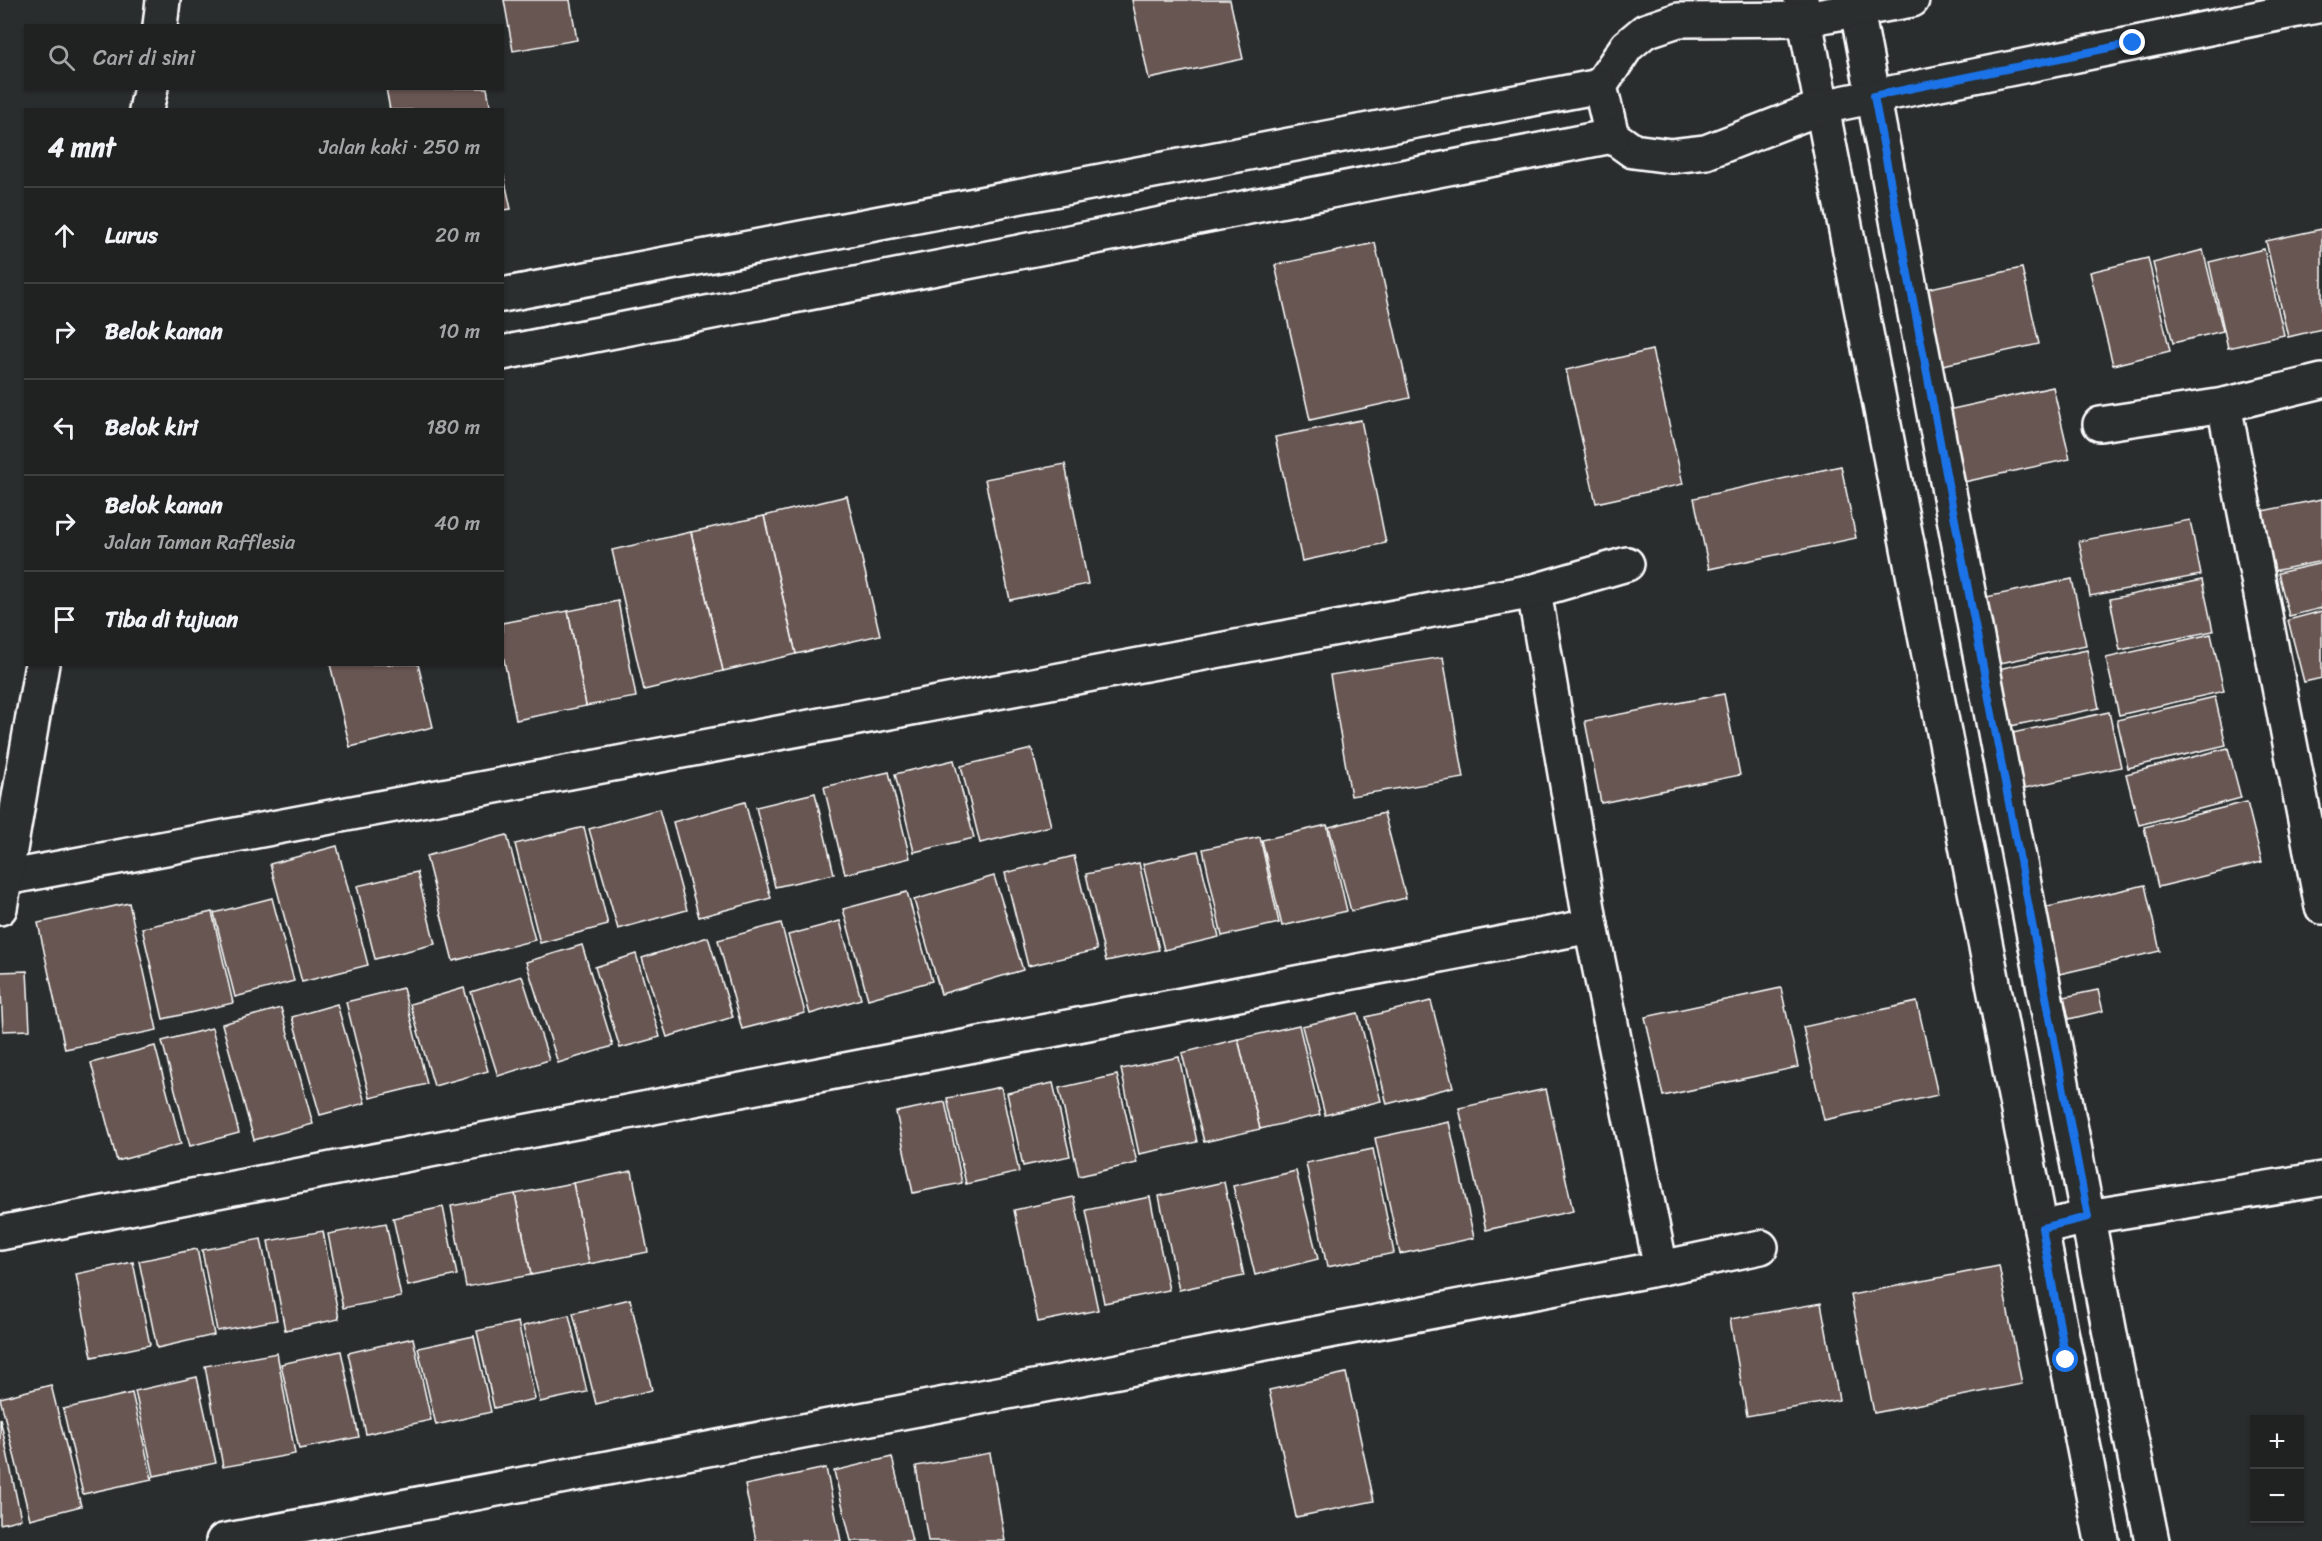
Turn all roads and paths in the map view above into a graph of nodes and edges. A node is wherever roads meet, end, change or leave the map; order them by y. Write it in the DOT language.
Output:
graph roads {
  1 [pos="164,0"];
  2 [pos="1912,0"];
  3 [pos="1856,5"];
  4 [pos="2322,5"];
  5 [pos="1803,9"];
  6 [pos="160,24"];
  7 [pos="1600,86"];
  8 [pos="151,90"];
  9 [pos="1874,96"];
  10 [pos="1822,107"];
  11 [pos="146,108"];
  12 [pos="1612,136"];
  13 [pos="504,295"];
  14 [pos="504,353"];
  15 [pos="2322,381"];
  16 [pos="2224,405"];
  17 [pos="2100,424"];
  18 [pos="1627,564"];
  19 [pos="1534,591"];
  20 [pos="42,666"];
  21 [pos="3,893"];
  22 [pos="2322,906"];
  23 [pos="1591,926"];
  24 [pos="2322,1179"];
  25 [pos="2088,1217"];
  26 [pos="2042,1228"];
  27 [pos="0,1233"];
  28 [pos="1761,1247"];
  29 [pos="1661,1268"];
  30 [pos="223,1541"];
  31 [pos="2102,1541"];
  32 [pos="2152,1541"];
  1 -- 6 [label="street"];
  2 -- 3 [label="street"];
  3 -- 5 [label="street"];
  3 -- 9 [label="street"];
  4 -- 9 [label="street"];
  5 -- 7 [label="street"];
  5 -- 10 [label="street"];
  7 -- 12 [label="street"];
  7 -- 13 [label="street"];
  8 -- 11 [label="street"];
  9 -- 10 [label="street"];
  9 -- 25 [label="street"];
  10 -- 12 [label="street"];
  10 -- 26 [label="street"];
  12 -- 14 [label="street"];
  15 -- 16 [label="street"];
  16 -- 17 [label="street"];
  16 -- 22 [label="street"];
  18 -- 19 [label="street"];
  19 -- 21 [label="street"];
  19 -- 23 [label="street"];
  20 -- 21 [label="street"];
  23 -- 27 [label="street"];
  23 -- 29 [label="street"];
  24 -- 25 [label="street"];
  25 -- 26 [label="street"];
  25 -- 32 [label="street"];
  26 -- 31 [label="street"];
  28 -- 29 [label="street"];
  29 -- 30 [label="street"];
}
